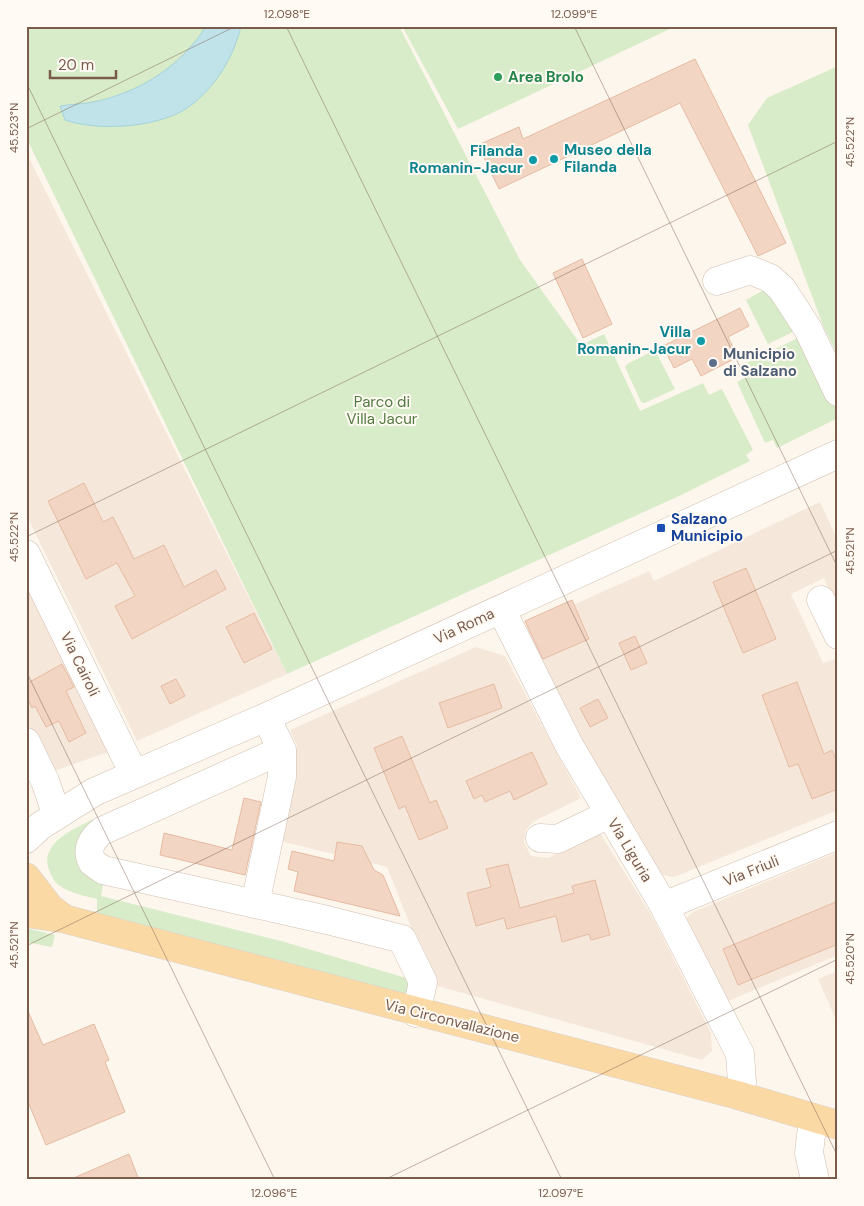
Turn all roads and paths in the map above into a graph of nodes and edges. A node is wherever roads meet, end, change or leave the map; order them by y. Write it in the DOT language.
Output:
graph roads {
  1 [pos="717,281"];
  2 [pos="838,392"];
  3 [pos="838,454"];
  4 [pos="26,554"];
  5 [pos="821,600"];
  6 [pos="501,608"];
  7 [pos="838,635"];
  8 [pos="266,717"];
  9 [pos="26,742"];
  10 [pos="282,750"];
  11 [pos="134,774"];
  12 [pos="88,795"];
  13 [pos="54,807"];
  14 [pos="608,814"];
  15 [pos="26,817"];
  16 [pos="838,835"];
  17 [pos="540,838"];
  18 [pos="26,839"];
  19 [pos="26,877"];
  20 [pos="255,904"];
  21 [pos="664,906"];
  22 [pos="26,913"];
  23 [pos="65,919"];
  24 [pos="416,1012"];
  25 [pos="737,1095"];
  26 [pos="825,1122"];
  27 [pos="815,1180"];
  1 -- 2 [label="street"];
  3 -- 6 [label="street, Via Roma"];
  4 -- 11 [label="street, Via Cairoli"];
  5 -- 7 [label="street"];
  6 -- 8 [label="street, Via Roma"];
  6 -- 14 [label="street, Via Liguria"];
  8 -- 10 [label="street"];
  8 -- 11 [label="street, Via Roma"];
  9 -- 13 [label="street"];
  10 -- 20 [label="street"];
  10 -- 20 [label="street"];
  11 -- 12 [label="street, Via Roma"];
  12 -- 13 [label="street, Via Roma"];
  12 -- 18 [label="street, Via Roma"];
  13 -- 15 [label="street, Via Roma"];
  14 -- 17 [label="street"];
  14 -- 21 [label="street, Via Liguria"];
  16 -- 21 [label="street, Via Friuli"];
  19 -- 23 [label="main road, Via Circonvallazione"];
  20 -- 24 [label="street"];
  21 -- 25 [label="street, Via Liguria"];
  22 -- 23 [label="main road, Via Circonvallazione"];
  23 -- 24 [label="main road, Via Circonvallazione"];
  24 -- 25 [label="main road, Via Circonvallazione"];
  25 -- 26 [label="main road, Via Circonvallazione"];
  26 -- 27 [label="street"];
}
